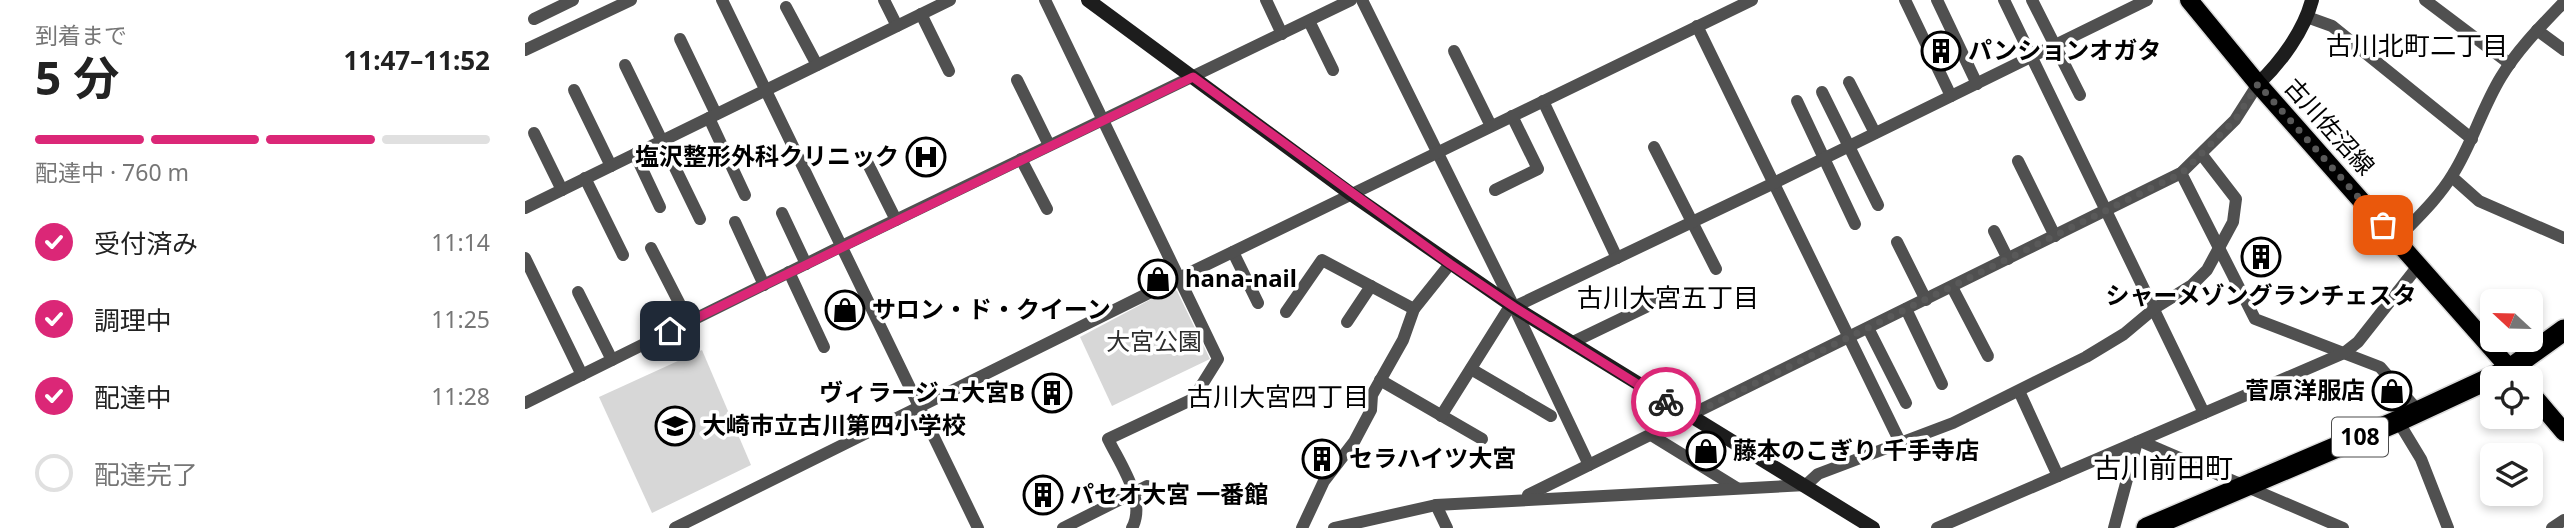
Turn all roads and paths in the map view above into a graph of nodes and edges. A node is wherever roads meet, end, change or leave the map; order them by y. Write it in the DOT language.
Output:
graph roads {
  1 [pos="573,0"];
  2 [pos="631,0"];
  3 [pos="722,0"];
  4 [pos="884,0"];
  5 [pos="948,0"];
  6 [pos="1045,0"];
  7 [pos="1088,0"];
  8 [pos="1266,0"];
  9 [pos="1351,0"];
  10 [pos="1362,0"];
  11 [pos="1752,0"];
  12 [pos="1905,0"];
  13 [pos="1937,0"];
  14 [pos="2004,0"];
  15 [pos="2032,0"];
  16 [pos="2147,0"];
  17 [pos="2189,0"];
  18 [pos="2312,0"];
  19 [pos="2426,0"];
  20 [pos="2564,2"];
  21 [pos="558,3"];
  22 [pos="1327,5"];
  23 [pos="786,7"];
  24 [pos="921,14"];
  25 [pos="2307,18"];
  26 [pos="534,19"];
  27 [pos="1309,21"];
  28 [pos="897,26"];
  29 [pos="1697,26"];
  30 [pos="2537,30"];
  31 [pos="1282,34"];
  32 [pos="680,39"];
  33 [pos="2055,45"];
  34 [pos="525,50"];
  35 [pos="2564,50"];
  36 [pos="1454,51"];
  37 [pos="2031,57"];
  38 [pos="2510,64"];
  39 [pos="625,65"];
  40 [pos="817,65"];
  41 [pos="1333,70"];
  42 [pos="949,71"];
  43 [pos="1193,77"];
  44 [pos="1017,80"];
  45 [pos="1849,82"];
  46 [pos="1977,84"];
  47 [pos="2258,84"];
  48 [pos="574,90"];
  49 [pos="767,90"];
  50 [pos="1822,92"];
  51 [pos="2080,95"];
  52 [pos="1951,96"];
  53 [pos="1543,101"];
  54 [pos="1797,101"];
  55 [pos="713,116"];
  56 [pos="1513,116"];
  57 [pos="1103,120"];
  58 [pos="1491,126"];
  59 [pos="534,133"];
  60 [pos="1875,133"];
  61 [pos="2472,139"];
  62 [pos="662,141"];
  63 [pos="1049,145"];
  64 [pos="1849,146"];
  65 [pos="1654,147"];
  66 [pos="1437,153"];
  67 [pos="635,154"];
  68 [pos="2202,155"];
  69 [pos="1021,159"];
  70 [pos="1823,159"];
  71 [pos="866,160"];
  72 [pos="2018,161"];
  73 [pos="611,166"];
  74 [pos="2182,173"];
  75 [pos="2452,177"];
  76 [pos="585,178"];
  77 [pos="1774,183"];
  78 [pos="562,190"];
  79 [pos="1495,190"];
  80 [pos="1351,194"];
  81 [pos="745,195"];
  82 [pos="1878,205"];
  83 [pos="660,207"];
  84 [pos="525,208"];
  85 [pos="1047,209"];
  86 [pos="2106,210"];
  87 [pos="782,213"];
  88 [pos="700,219"];
  89 [pos="896,220"];
  90 [pos="734,222"];
  91 [pos="1692,223"];
  92 [pos="1855,223"];
  93 [pos="1994,231"];
  94 [pos="2563,235"];
  95 [pos="2055,236"];
  96 [pos="2396,240"];
  97 [pos="1897,242"];
  98 [pos="840,247"];
  99 [pos="651,248"];
  100 [pos="2220,249"];
  101 [pos="1233,252"];
  102 [pos="623,255"];
  103 [pos="525,258"];
  104 [pos="1617,258"];
  105 [pos="2008,259"];
  106 [pos="806,264"];
  107 [pos="1450,264"];
  108 [pos="2418,266"];
  109 [pos="1716,269"];
  110 [pos="789,272"];
  111 [pos="1179,278"];
  112 [pos="764,285"];
  113 [pos="1371,286"];
  114 [pos="1952,286"];
  115 [pos="1679,291"];
  116 [pos="578,292"];
  117 [pos="1926,300"];
  118 [pos="1258,303"];
  119 [pos="1514,307"];
  120 [pos="2155,308"];
  121 [pos="1415,309"];
  122 [pos="1906,309"];
  123 [pos="1286,312"];
  124 [pos="689,322"];
  125 [pos="1347,322"];
  126 [pos="1868,328"];
  127 [pos="2564,330"];
  128 [pos="1849,337"];
  129 [pos="1571,343"];
  130 [pos="824,347"];
  131 [pos="2344,353"];
  132 [pos="1988,356"];
  133 [pos="612,360"];
  134 [pos="2507,366"];
  135 [pos="2523,366"];
  136 [pos="1471,369"];
  137 [pos="582,375"];
  138 [pos="1380,380"];
  139 [pos="1942,384"];
  140 [pos="2480,388"];
  141 [pos="2019,391"];
  142 [pos="525,403"];
  143 [pos="1906,403"];
  144 [pos="919,407"];
  145 [pos="2543,407"];
  146 [pos="2419,412"];
  147 [pos="2204,413"];
  148 [pos="1441,416"];
  149 [pos="1551,416"];
  150 [pos="1689,416"];
  151 [pos="2398,421"];
  152 [pos="2564,432"];
  153 [pos="1651,435"];
  154 [pos="1482,439"];
  155 [pos="2139,441"];
  156 [pos="1901,444"];
  157 [pos="1589,465"];
  158 [pos="2058,476"];
  159 [pos="1806,485"];
  160 [pos="1147,486"];
  161 [pos="2245,486"];
  162 [pos="1738,488"];
  163 [pos="1133,493"];
  164 [pos="1521,499"];
  165 [pos="1436,505"];
  166 [pos="2564,520"];
  167 [pos="675,528"];
  168 [pos="978,528"];
  169 [pos="1063,528"];
  170 [pos="1132,528"];
  171 [pos="1302,528"];
  172 [pos="1334,528"];
  173 [pos="1447,528"];
  174 [pos="1873,528"];
  175 [pos="1937,528"];
  176 [pos="2114,528"];
  177 [pos="2147,528"];
  178 [pos="2343,528"];
  179 [pos="2448,528"];
  180 [pos="2552,528"];
  1 -- 21 [label="street"];
  2 -- 34 [label="street"];
  3 -- 49 [label="street"];
  4 -- 28 [label="street"];
  5 -- 24 [label="street"];
  6 -- 57 [label="street"];
  7 -- 43 [label="street"];
  8 -- 31 [label="street"];
  9 -- 22 [label="street"];
  10 -- 66 [label="street"];
  11 -- 29 [label="street"];
  12 -- 52 [label="street"];
  13 -- 46 [label="street"];
  14 -- 37 [label="street"];
  15 -- 33 [label="street"];
  16 -- 33 [label="street"];
  17 -- 47 [label="main road, 古川佐沼線"];
  18 -- 25 [label="street"];
  19 -- 38 [label="street"];
  20 -- 30 [label="street"];
  21 -- 26 [label="street"];
  22 -- 27 [label="street"];
  23 -- 40 [label="street"];
  24 -- 28 [label="street"];
  24 -- 42 [label="street"];
  25 -- 47 [label="street"];
  25 -- 61 [label="street"];
  27 -- 31 [label="street"];
  27 -- 41 [label="street"];
  28 -- 40 [label="street"];
  29 -- 53 [label="street"];
  29 -- 77 [label="street"];
  30 -- 35 [label="street"];
  30 -- 38 [label="street"];
  31 -- 43 [label="street"];
  32 -- 55 [label="street"];
  33 -- 37 [label="street"];
  33 -- 51 [label="street"];
  36 -- 58 [label="street"];
  37 -- 46 [label="street"];
  37 -- 86 [label="street"];
  38 -- 61 [label="street"];
  39 -- 62 [label="street"];
  40 -- 49 [label="street"];
  43 -- 57 [label="street"];
  43 -- 80 [label="street"];
  44 -- 63 [label="street"];
  45 -- 60 [label="street"];
  46 -- 52 [label="street"];
  47 -- 68 [label="street"];
  47 -- 96 [label="main road, 古川佐沼線"];
  48 -- 73 [label="street"];
  49 -- 55 [label="street"];
  49 -- 98 [label="street"];
  50 -- 64 [label="street"];
  52 -- 60 [label="street"];
  53 -- 56 [label="street"];
  53 -- 104 [label="street"];
  54 -- 70 [label="street"];
  55 -- 62 [label="street"];
  55 -- 81 [label="street"];
  56 -- 58 [label="street"];
  56 -- 79 [label="street"];
  57 -- 63 [label="street"];
  57 -- 111 [label="street"];
  58 -- 66 [label="street"];
  59 -- 78 [label="street"];
  60 -- 64 [label="street"];
  61 -- 75 [label="street"];
  62 -- 67 [label="street"];
  62 -- 88 [label="street"];
  63 -- 69 [label="street"];
  64 -- 70 [label="street"];
  64 -- 82 [label="street"];
  65 -- 91 [label="street"];
  66 -- 80 [label="street"];
  66 -- 119 [label="street"];
  67 -- 73 [label="street"];
  67 -- 83 [label="street"];
  68 -- 74 [label="street"];
  68 -- 100 [label="street"];
  69 -- 85 [label="street"];
  69 -- 89 [label="street"];
  70 -- 77 [label="street"];
  70 -- 92 [label="street"];
  71 -- 89 [label="street"];
  72 -- 95 [label="street"];
  73 -- 76 [label="street"];
  74 -- 86 [label="street"];
  74 -- 100 [label="street"];
  75 -- 94 [label="street"];
  75 -- 96 [label="street"];
  76 -- 78 [label="street"];
  76 -- 102 [label="street"];
  77 -- 91 [label="street"];
  77 -- 128 [label="street"];
  78 -- 84 [label="street"];
  80 -- 101 [label="street"];
  80 -- 107 [label="street"];
  86 -- 95 [label="street"];
  86 -- 120 [label="street"];
  87 -- 106 [label="street"];
  89 -- 98 [label="street"];
  90 -- 112 [label="street"];
  91 -- 104 [label="street"];
  91 -- 109 [label="street"];
  93 -- 105 [label="street"];
  95 -- 105 [label="street"];
  96 -- 108 [label="main road, 古川佐沼線"];
  97 -- 117 [label="street"];
  98 -- 106 [label="street"];
  98 -- 144 [label="street"];
  99 -- 124 [label="street"];
  100 -- 120 [label="street"];
  100 -- 131 [label="street"];
  101 -- 111 [label="street"];
  101 -- 118 [label="street"];
  103 -- 137 [label="street"];
  104 -- 119 [label="street"];
  105 -- 114 [label="street"];
  106 -- 110 [label="street"];
  107 -- 119 [label="street"];
  107 -- 121 [label="street"];
  108 -- 131 [label="street"];
  108 -- 134 [label="main road, 古川佐沼線"];
  110 -- 112 [label="street"];
  110 -- 130 [label="street"];
  111 -- 144 [label="street"];
  111 -- 163 [label="street"];
  112 -- 124 [label="street"];
  113 -- 121 [label="street"];
  113 -- 123 [label="street"];
  113 -- 125 [label="street"];
  114 -- 117 [label="street"];
  114 -- 132 [label="street"];
  115 -- 129 [label="street"];
  116 -- 133 [label="street"];
  117 -- 122 [label="street"];
  119 -- 129 [label="street"];
  119 -- 136 [label="street"];
  119 -- 157 [label="street"];
  120 -- 141 [label="street"];
  120 -- 147 [label="street"];
  121 -- 138 [label="street"];
  122 -- 126 [label="street"];
  122 -- 139 [label="street"];
  124 -- 133 [label="street"];
  126 -- 128 [label="street"];
  126 -- 143 [label="street"];
  127 -- 135 [label="highway, 108"];
  128 -- 150 [label="street"];
  128 -- 156 [label="street"];
  129 -- 150 [label="street"];
  131 -- 146 [label="street"];
  131 -- 147 [label="street"];
  133 -- 137 [label="street"];
  136 -- 148 [label="street"];
  136 -- 149 [label="street"];
  137 -- 142 [label="street"];
  138 -- 148 [label="street"];
  138 -- 171 [label="street"];
  140 -- 146 [label="highway, 108"];
  141 -- 156 [label="street"];
  141 -- 158 [label="street"];
  144 -- 167 [label="street"];
  144 -- 168 [label="street"];
  145 -- 152 [label="main road"];
  146 -- 151 [label="highway, 108"];
  147 -- 155 [label="street"];
  148 -- 154 [label="street"];
  150 -- 153 [label="street"];
  150 -- 159 [label="street"];
  151 -- 161 [label="highway, 108"];
  151 -- 179 [label="street"];
  153 -- 157 [label="street"];
  153 -- 162 [label="street"];
  155 -- 158 [label="street"];
  155 -- 161 [label="street"];
  155 -- 176 [label="street"];
  156 -- 159 [label="street"];
  157 -- 164 [label="street"];
  158 -- 175 [label="street"];
  159 -- 162 [label="street"];
  159 -- 174 [label="street"];
  160 -- 163 [label="street"];
  161 -- 177 [label="highway, 108"];
  161 -- 178 [label="street"];
  162 -- 164 [label="street"];
  163 -- 169 [label="street"];
  163 -- 170 [label="street"];
  164 -- 165 [label="street"];
  165 -- 172 [label="street"];
  165 -- 173 [label="street"];
  166 -- 180 [label="street"];
}
